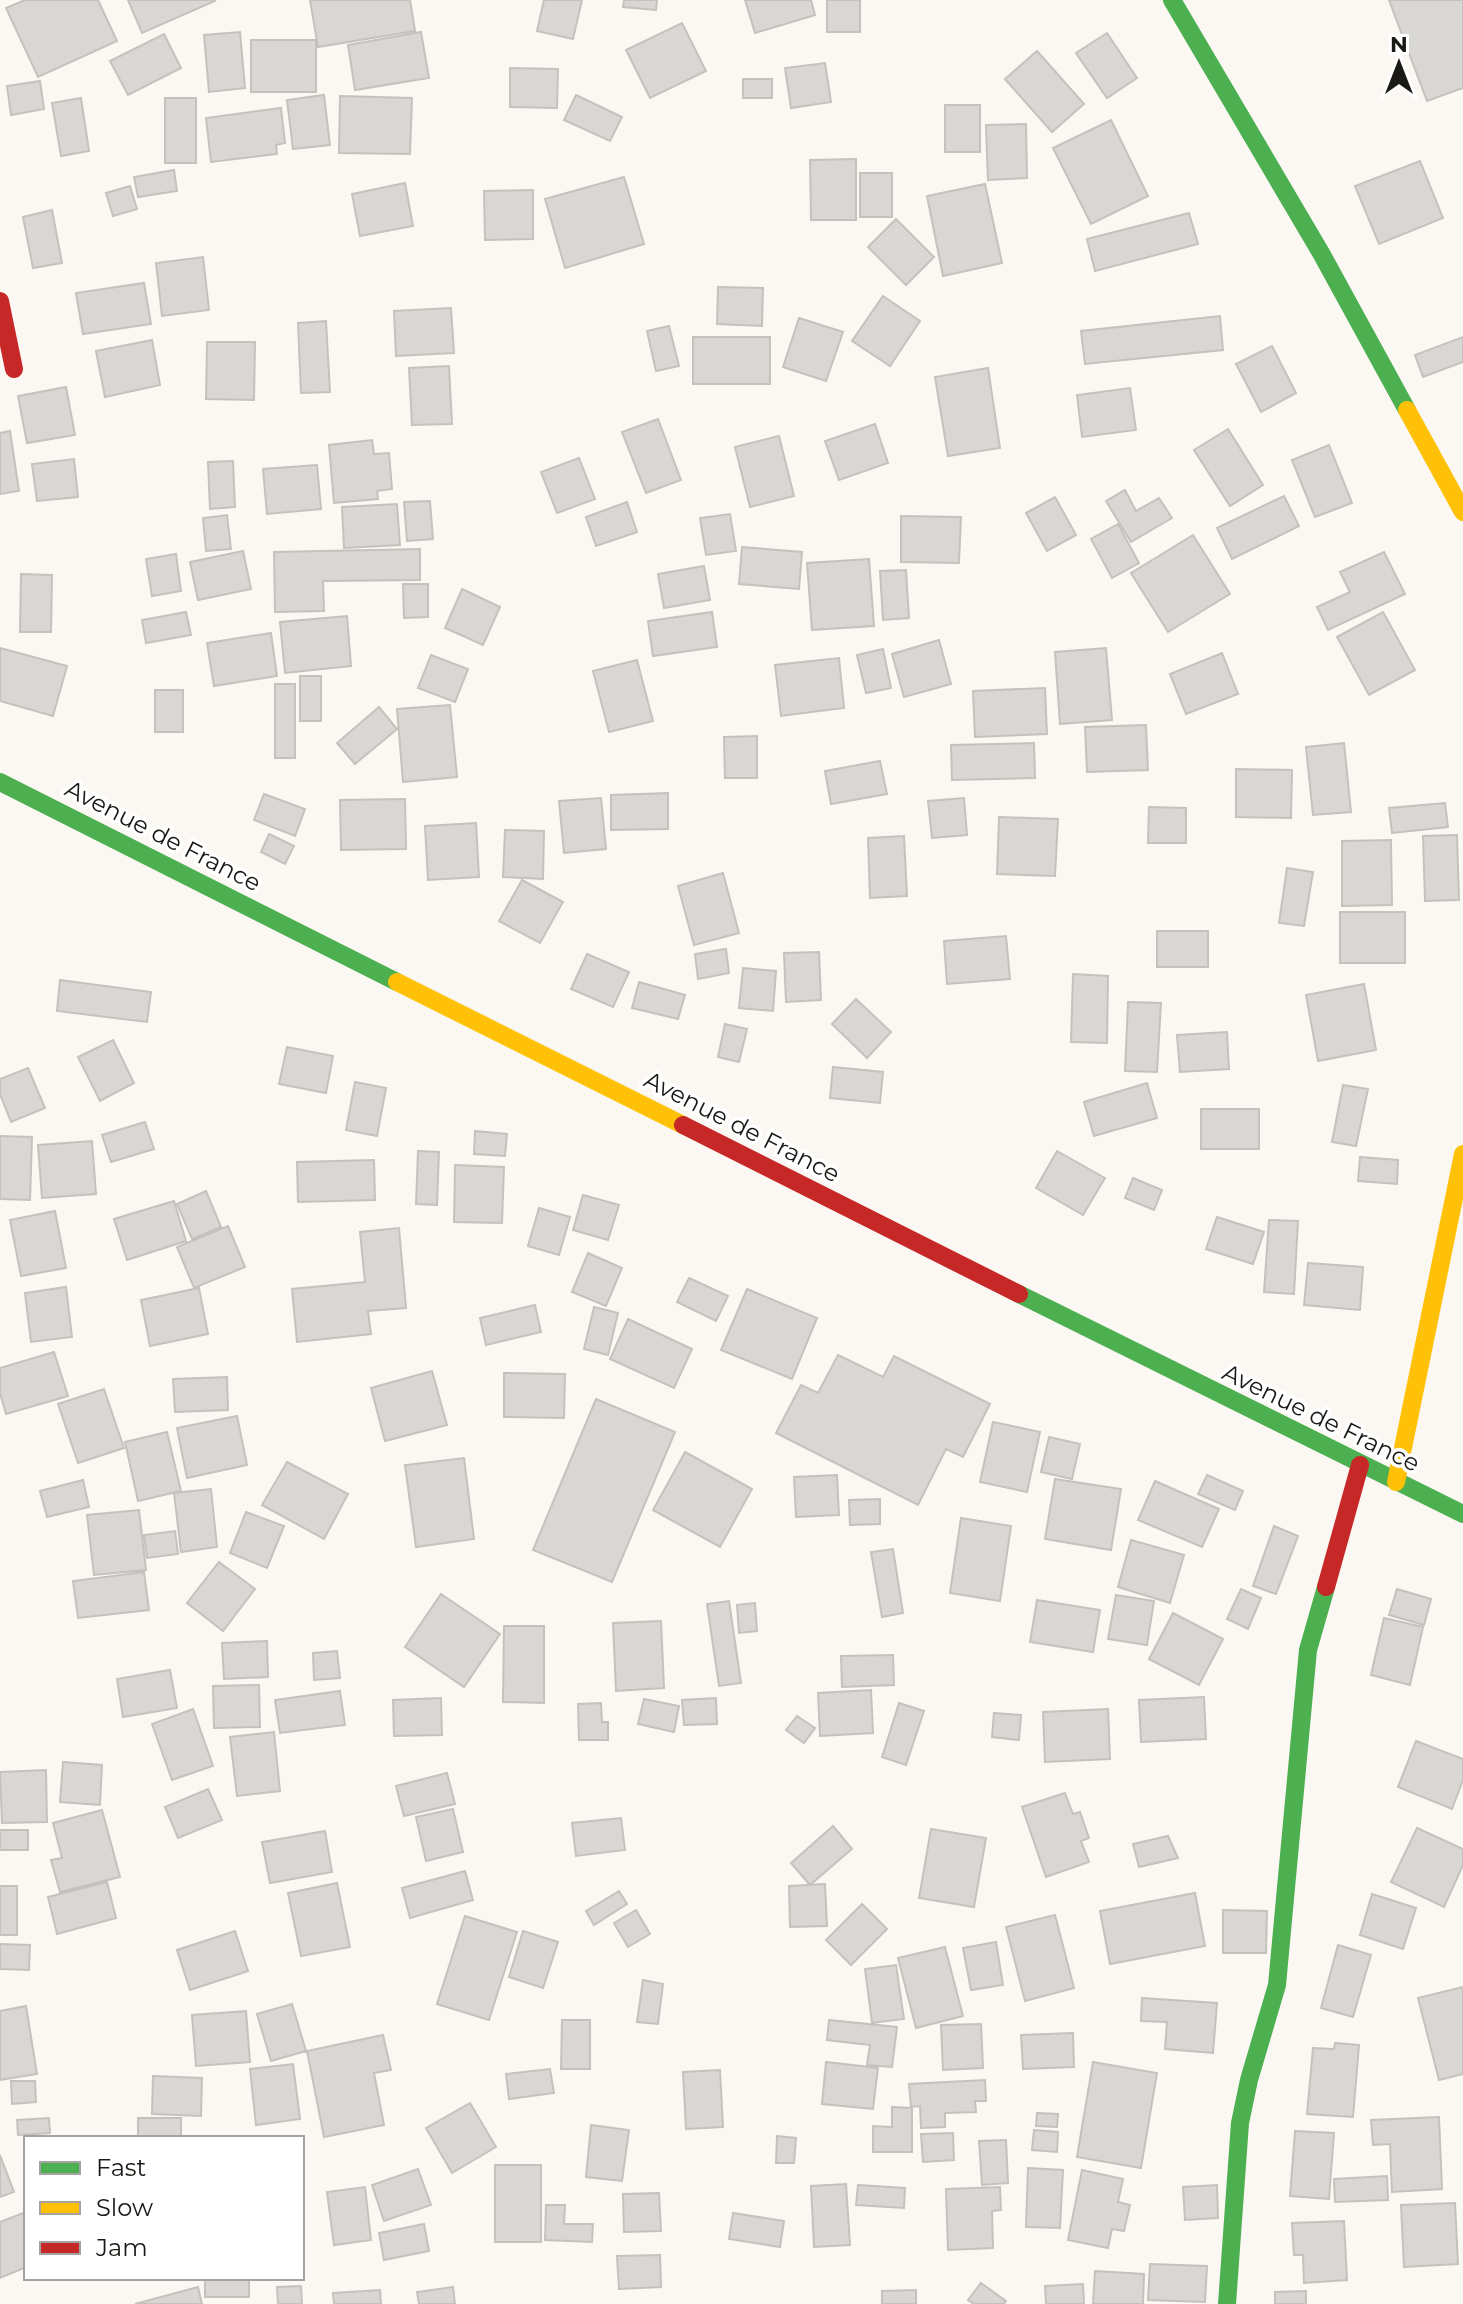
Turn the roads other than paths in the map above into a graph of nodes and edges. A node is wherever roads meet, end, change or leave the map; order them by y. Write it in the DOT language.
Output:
graph roads {
  1 [pos="1172,0"];
  2 [pos="0,301"];
  3 [pos="14,369"];
  4 [pos="1463,512"];
  5 [pos="0,782"];
  6 [pos="1463,1154"];
  7 [pos="1360,1465"];
  8 [pos="1396,1482"];
  9 [pos="1463,1514"];
  10 [pos="1227,2304"];
  1 -- 4 [label="street"];
  2 -- 3 [label="street"];
  5 -- 7 [label="street, Avenue de France"];
  6 -- 8 [label="street"];
  7 -- 8 [label="street, Avenue de France"];
  7 -- 10 [label="street"];
  8 -- 9 [label="street, Avenue de France"];
}
